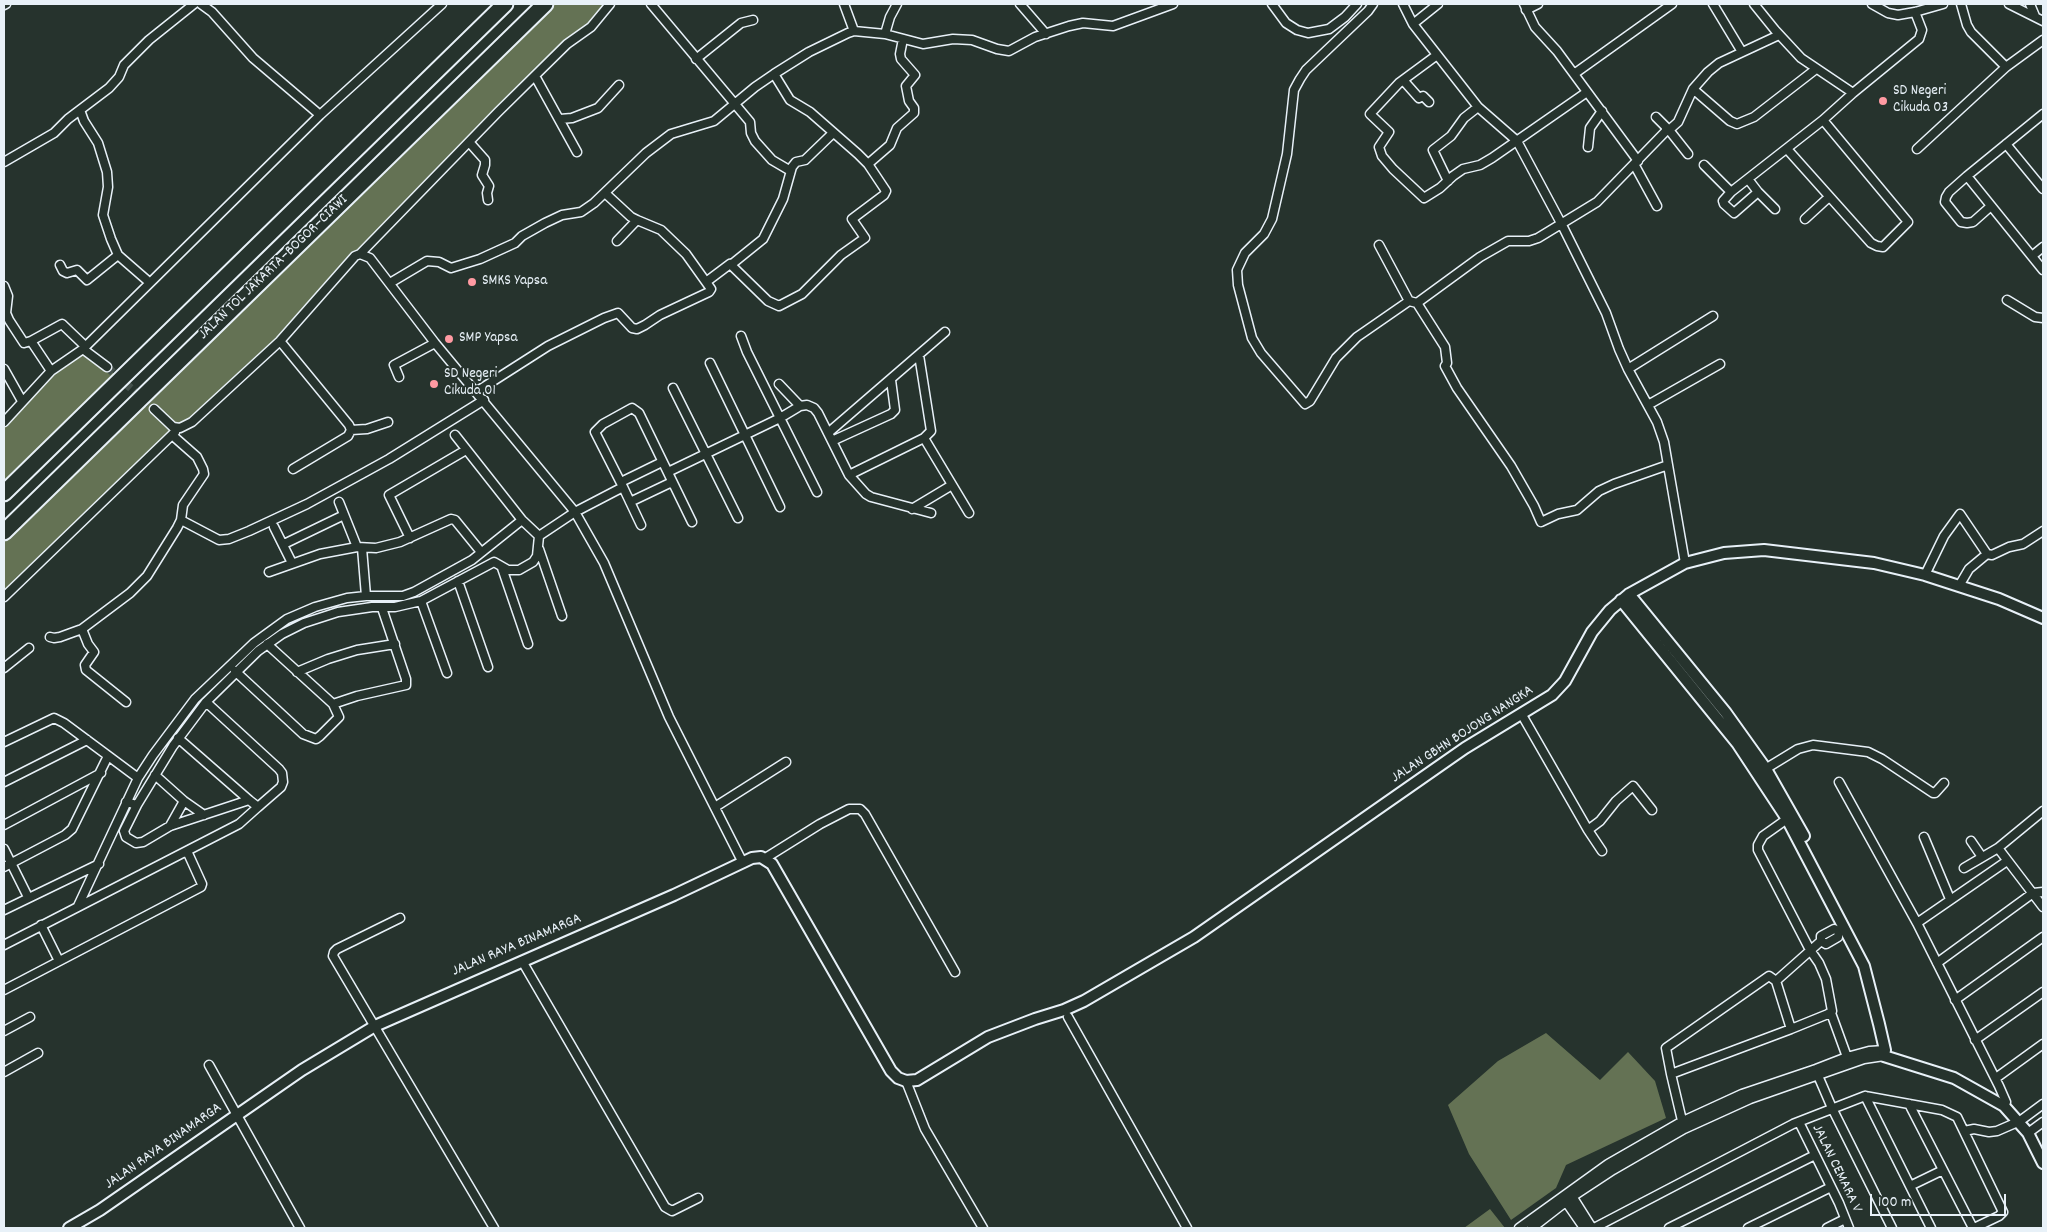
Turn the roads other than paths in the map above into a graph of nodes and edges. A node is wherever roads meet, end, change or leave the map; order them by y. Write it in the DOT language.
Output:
graph roads {
  1 [pos="194,4"];
  2 [pos="201,4"];
  3 [pos="442,4"];
  4 [pos="505,4"];
  5 [pos="545,4"];
  6 [pos="610,4"];
  7 [pos="651,4"];
  8 [pos="844,4"];
  9 [pos="897,4"];
  10 [pos="1020,4"];
  11 [pos="1272,4"];
  12 [pos="1357,4"];
  13 [pos="1373,4"];
  14 [pos="1403,4"];
  15 [pos="1438,4"];
  16 [pos="1538,4"];
  17 [pos="1672,4"];
  18 [pos="1713,4"];
  19 [pos="1754,4"];
  20 [pos="1872,4"];
  21 [pos="1943,4"];
  22 [pos="1961,4"];
  23 [pos="2009,4"];
  24 [pos="2030,4"];
  25 [pos="1168,5"];
  26 [pos="1525,7"];
  27 [pos="1915,12"];
  28 [pos="2035,16"];
  29 [pos="754,20"];
  30 [pos="2043,21"];
  31 [pos="1413,24"];
  32 [pos="854,31"];
  33 [pos="885,34"];
  34 [pos="1046,34"];
  35 [pos="1779,34"];
  36 [pos="903,39"];
  37 [pos="2043,40"];
  38 [pos="1742,52"];
  39 [pos="1437,55"];
  40 [pos="696,58"];
  41 [pos="2006,67"];
  42 [pos="1816,69"];
  43 [pos="774,74"];
  44 [pos="1574,74"];
  45 [pos="536,76"];
  46 [pos="1403,80"];
  47 [pos="618,85"];
  48 [pos="1692,89"];
  49 [pos="1587,92"];
  50 [pos="1853,93"];
  51 [pos="1429,102"];
  52 [pos="734,105"];
  53 [pos="1478,106"];
  54 [pos="80,110"];
  55 [pos="1602,111"];
  56 [pos="2043,114"];
  57 [pos="320,116"];
  58 [pos="1656,117"];
  59 [pos="560,119"];
  60 [pos="1823,120"];
  61 [pos="1668,129"];
  62 [pos="833,134"];
  63 [pos="1516,141"];
  64 [pos="469,142"];
  65 [pos="2006,144"];
  66 [pos="1588,147"];
  67 [pos="1788,149"];
  68 [pos="1917,149"];
  69 [pos="577,152"];
  70 [pos="1688,154"];
  71 [pos="4,162"];
  72 [pos="1636,163"];
  73 [pos="868,164"];
  74 [pos="1704,165"];
  75 [pos="789,170"];
  76 [pos="1966,176"];
  77 [pos="1748,179"];
  78 [pos="1448,181"];
  79 [pos="2043,189"];
  80 [pos="1731,192"];
  81 [pos="1758,192"];
  82 [pos="605,193"];
  83 [pos="1829,197"];
  84 [pos="488,200"];
  85 [pos="1657,206"];
  86 [pos="1991,206"];
  87 [pos="1775,209"];
  88 [pos="1805,218"];
  89 [pos="637,220"];
  90 [pos="1562,225"];
  91 [pos="617,241"];
  92 [pos="1379,244"];
  93 [pos="2043,247"];
  94 [pos="360,254"];
  95 [pos="118,255"];
  96 [pos="2032,256"];
  97 [pos="732,264"];
  98 [pos="60,265"];
  99 [pos="2043,270"];
  100 [pos="149,282"];
  101 [pos="706,282"];
  102 [pos="390,283"];
  103 [pos="4,286"];
  104 [pos="2007,300"];
  105 [pos="1408,301"];
  106 [pos="1417,303"];
  107 [pos="1713,316"];
  108 [pos="2043,318"];
  109 [pos="6,322"];
  110 [pos="945,332"];
  111 [pos="741,336"];
  112 [pos="31,341"];
  113 [pos="280,341"];
  114 [pos="435,343"];
  115 [pos="84,347"];
  116 [pos="919,355"];
  117 [pos="710,363"];
  118 [pos="1720,364"];
  119 [pos="107,368"];
  120 [pos="4,369"];
  121 [pos="1628,370"];
  122 [pos="51,371"];
  123 [pos="399,377"];
  124 [pos="891,380"];
  125 [pos="779,384"];
  126 [pos="673,388"];
  127 [pos="476,392"];
  128 [pos="484,400"];
  129 [pos="22,401"];
  130 [pos="1648,405"];
  131 [pos="800,406"];
  132 [pos="154,409"];
  133 [pos="780,418"];
  134 [pos="4,422"];
  135 [pos="388,422"];
  136 [pos="180,428"];
  137 [pos="351,430"];
  138 [pos="828,433"];
  139 [pos="455,435"];
  140 [pos="745,435"];
  141 [pos="172,436"];
  142 [pos="924,438"];
  143 [pos="832,441"];
  144 [pos="466,450"];
  145 [pos="707,454"];
  146 [pos="662,462"];
  147 [pos="1668,465"];
  148 [pos="293,469"];
  149 [pos="668,472"];
  150 [pos="849,475"];
  151 [pos="672,482"];
  152 [pos="622,485"];
  153 [pos="952,485"];
  154 [pos="817,492"];
  155 [pos="4,494"];
  156 [pos="339,502"];
  157 [pos="630,502"];
  158 [pos="780,507"];
  159 [pos="912,509"];
  160 [pos="575,512"];
  161 [pos="931,513"];
  162 [pos="969,513"];
  163 [pos="344,515"];
  164 [pos="738,518"];
  165 [pos="181,520"];
  166 [pos="522,520"];
  167 [pos="692,522"];
  168 [pos="641,525"];
  169 [pos="274,527"];
  170 [pos="2043,531"];
  171 [pos="4,532"];
  172 [pos="539,536"];
  173 [pos="410,538"];
  174 [pos="284,544"];
  175 [pos="359,548"];
  176 [pos="539,549"];
  177 [pos="481,552"];
  178 [pos="1987,554"];
  179 [pos="292,563"];
  180 [pos="1685,563"];
  181 [pos="502,568"];
  182 [pos="269,572"];
  183 [pos="1925,575"];
  184 [pos="458,581"];
  185 [pos="1959,586"];
  186 [pos="366,596"];
  187 [pos="4,597"];
  188 [pos="1625,597"];
  189 [pos="421,601"];
  190 [pos="382,608"];
  191 [pos="562,616"];
  192 [pos="2043,618"];
  193 [pos="82,629"];
  194 [pos="50,637"];
  195 [pos="267,644"];
  196 [pos="395,644"];
  197 [pos="528,644"];
  198 [pos="29,648"];
  199 [pos="488,667"];
  200 [pos="4,668"];
  201 [pos="235,671"];
  202 [pos="297,672"];
  203 [pos="447,673"];
  204 [pos="126,702"];
  205 [pos="206,702"];
  206 [pos="333,704"];
  207 [pos="1522,715"];
  208 [pos="178,738"];
  209 [pos="87,740"];
  210 [pos="4,742"];
  211 [pos="108,756"];
  212 [pos="786,762"];
  213 [pos="1762,771"];
  214 [pos="101,773"];
  215 [pos="155,775"];
  216 [pos="138,778"];
  217 [pos="4,782"];
  218 [pos="1839,782"];
  219 [pos="1944,782"];
  220 [pos="248,800"];
  221 [pos="184,801"];
  222 [pos="126,802"];
  223 [pos="136,805"];
  224 [pos="258,807"];
  225 [pos="715,807"];
  226 [pos="1652,810"];
  227 [pos="2043,811"];
  228 [pos="204,815"];
  229 [pos="1787,819"];
  230 [pos="4,824"];
  231 [pos="170,826"];
  232 [pos="1588,830"];
  233 [pos="1924,837"];
  234 [pos="1971,841"];
  235 [pos="1998,848"];
  236 [pos="4,850"];
  237 [pos="186,851"];
  238 [pos="1602,851"];
  239 [pos="1982,857"];
  240 [pos="764,858"];
  241 [pos="2007,861"];
  242 [pos="743,863"];
  243 [pos="99,864"];
  244 [pos="7,865"];
  245 [pos="1964,868"];
  246 [pos="2043,892"];
  247 [pos="2033,893"];
  248 [pos="28,897"];
  249 [pos="1950,899"];
  250 [pos="78,906"];
  251 [pos="2043,906"];
  252 [pos="4,910"];
  253 [pos="400,918"];
  254 [pos="1917,923"];
  255 [pos="41,926"];
  256 [pos="1844,929"];
  257 [pos="2043,937"];
  258 [pos="4,945"];
  259 [pos="1810,950"];
  260 [pos="59,961"];
  261 [pos="522,961"];
  262 [pos="1937,963"];
  263 [pos="955,972"];
  264 [pos="1776,982"];
  265 [pos="4,990"];
  266 [pos="2043,992"];
  267 [pos="1955,1000"];
  268 [pos="1831,1013"];
  269 [pos="30,1017"];
  270 [pos="1068,1017"];
  271 [pos="375,1026"];
  272 [pos="1791,1029"];
  273 [pos="4,1031"];
  274 [pos="1975,1040"];
  275 [pos="2043,1044"];
  276 [pos="38,1053"];
  277 [pos="1888,1054"];
  278 [pos="1846,1057"];
  279 [pos="209,1065"];
  280 [pos="4,1072"];
  281 [pos="1817,1072"];
  282 [pos="1671,1074"];
  283 [pos="1996,1078"];
  284 [pos="906,1081"];
  285 [pos="1864,1096"];
  286 [pos="1909,1104"];
  287 [pos="2005,1104"];
  288 [pos="2043,1104"];
  289 [pos="1832,1108"];
  290 [pos="236,1115"];
  291 [pos="2022,1120"];
  292 [pos="1798,1122"];
  293 [pos="2043,1122"];
  294 [pos="1683,1126"];
  295 [pos="1964,1131"];
  296 [pos="2030,1131"];
  297 [pos="2043,1151"];
  298 [pos="1815,1155"];
  299 [pos="2043,1163"];
  300 [pos="1943,1170"];
  301 [pos="1910,1186"];
  302 [pos="1831,1187"];
  303 [pos="1568,1197"];
  304 [pos="698,1198"];
  305 [pos="1845,1219"];
  306 [pos="69,1228"];
  307 [pos="300,1228"];
  308 [pos="494,1228"];
  309 [pos="983,1228"];
  310 [pos="1187,1228"];
  311 [pos="1519,1228"];
  312 [pos="1532,1228"];
  313 [pos="1584,1228"];
  314 [pos="1593,1228"];
  315 [pos="1669,1228"];
  316 [pos="1748,1228"];
  317 [pos="1827,1228"];
  318 [pos="1849,1228"];
  319 [pos="1892,1228"];
  320 [pos="1932,1228"];
  321 [pos="1974,1228"];
  1 -- 54 [label="street"];
  2 -- 57 [label="street"];
  3 -- 57 [label="street"];
  4 -- 155 [label="highway, JALAN TOL JAKARTA–BOGOR–CIAWI"];
  5 -- 171 [label="highway, JALAN TOL JAKARTA–BOGOR–CIAWI"];
  6 -- 45 [label="street"];
  7 -- 40 [label="street"];
  8 -- 32 [label="street"];
  9 -- 33 [label="street"];
  10 -- 34 [label="street"];
  11 -- 12 [label="street"];
  13 -- 105 [label="street"];
  14 -- 31 [label="street"];
  15 -- 31 [label="street"];
  16 -- 26 [label="street"];
  17 -- 44 [label="street"];
  18 -- 38 [label="street"];
  19 -- 35 [label="street"];
  20 -- 27 [label="street"];
  21 -- 27 [label="street"];
  22 -- 41 [label="street"];
  23 -- 28 [label="street"];
  24 -- 28 [label="street"];
  25 -- 34 [label="street"];
  26 -- 44 [label="street"];
  27 -- 50 [label="street"];
  28 -- 30 [label="street"];
  29 -- 40 [label="street"];
  31 -- 39 [label="street"];
  32 -- 33 [label="street"];
  32 -- 43 [label="street"];
  33 -- 36 [label="street"];
  34 -- 36 [label="street"];
  35 -- 38 [label="street"];
  35 -- 42 [label="street"];
  36 -- 73 [label="street"];
  37 -- 41 [label="street"];
  38 -- 48 [label="street"];
  39 -- 46 [label="street"];
  39 -- 53 [label="street"];
  40 -- 52 [label="street"];
  41 -- 68 [label="street"];
  42 -- 48 [label="street"];
  42 -- 50 [label="street"];
  43 -- 52 [label="street"];
  43 -- 62 [label="street"];
  44 -- 49 [label="street"];
  45 -- 59 [label="street"];
  45 -- 64 [label="street"];
  46 -- 51 [label="street"];
  46 -- 78 [label="street"];
  47 -- 59 [label="street"];
  48 -- 61 [label="street"];
  49 -- 55 [label="street"];
  49 -- 63 [label="street"];
  50 -- 60 [label="street"];
  52 -- 75 [label="street"];
  52 -- 82 [label="street"];
  53 -- 63 [label="street"];
  53 -- 78 [label="street"];
  54 -- 71 [label="street"];
  54 -- 95 [label="street"];
  55 -- 66 [label="street"];
  55 -- 72 [label="street"];
  56 -- 65 [label="street"];
  57 -- 100 [label="street"];
  58 -- 61 [label="street"];
  59 -- 69 [label="street"];
  60 -- 67 [label="street"];
  60 -- 83 [label="street"];
  61 -- 70 [label="street"];
  61 -- 72 [label="street"];
  62 -- 73 [label="street"];
  62 -- 75 [label="street"];
  63 -- 78 [label="street"];
  63 -- 90 [label="street"];
  64 -- 84 [label="street"];
  64 -- 94 [label="street"];
  65 -- 76 [label="street"];
  65 -- 79 [label="street"];
  67 -- 77 [label="street"];
  67 -- 83 [label="street"];
  72 -- 85 [label="street"];
  72 -- 90 [label="street"];
  73 -- 97 [label="street"];
  74 -- 80 [label="street"];
  75 -- 97 [label="street"];
  76 -- 86 [label="street"];
  76 -- 86 [label="street"];
  77 -- 80 [label="street"];
  77 -- 81 [label="street"];
  80 -- 81 [label="street"];
  81 -- 87 [label="street"];
  82 -- 89 [label="street"];
  82 -- 102 [label="street"];
  83 -- 88 [label="street"];
  86 -- 96 [label="street"];
  89 -- 91 [label="street"];
  89 -- 101 [label="street"];
  90 -- 106 [label="street"];
  90 -- 121 [label="street"];
  92 -- 105 [label="street"];
  93 -- 96 [label="street"];
  94 -- 102 [label="street"];
  94 -- 113 [label="street"];
  95 -- 98 [label="street"];
  95 -- 100 [label="street"];
  96 -- 99 [label="street"];
  97 -- 101 [label="street"];
  100 -- 115 [label="street"];
  101 -- 127 [label="street"];
  102 -- 114 [label="street"];
  103 -- 109 [label="street"];
  104 -- 108 [label="street"];
  105 -- 106 [label="street"];
  106 -- 147 [label="street"];
  107 -- 121 [label="street"];
  109 -- 112 [label="street"];
  110 -- 116 [label="street"];
  111 -- 133 [label="street"];
  112 -- 115 [label="street"];
  112 -- 122 [label="street"];
  113 -- 136 [label="street"];
  113 -- 137 [label="street"];
  114 -- 123 [label="street"];
  114 -- 127 [label="street"];
  115 -- 119 [label="street"];
  115 -- 122 [label="street"];
  116 -- 124 [label="street"];
  116 -- 142 [label="street"];
  117 -- 140 [label="street"];
  118 -- 130 [label="street"];
  120 -- 129 [label="street"];
  121 -- 130 [label="street"];
  122 -- 129 [label="street"];
  124 -- 138 [label="street"];
  124 -- 143 [label="street"];
  125 -- 131 [label="street"];
  126 -- 145 [label="street"];
  127 -- 128 [label="street"];
  128 -- 160 [label="street"];
  128 -- 165 [label="street"];
  129 -- 134 [label="street"];
  130 -- 147 [label="street"];
  131 -- 133 [label="street"];
  131 -- 138 [label="street"];
  132 -- 136 [label="street"];
  133 -- 140 [label="street"];
  133 -- 154 [label="street"];
  135 -- 137 [label="street"];
  136 -- 141 [label="street"];
  137 -- 148 [label="street"];
  138 -- 143 [label="street"];
  139 -- 144 [label="street"];
  140 -- 145 [label="street"];
  140 -- 158 [label="street"];
  141 -- 165 [label="street"];
  141 -- 187 [label="street"];
  142 -- 150 [label="street"];
  142 -- 153 [label="street"];
  143 -- 150 [label="street"];
  144 -- 166 [label="street"];
  144 -- 173 [label="street"];
  145 -- 149 [label="street"];
  145 -- 164 [label="street"];
  146 -- 149 [label="street"];
  146 -- 152 [label="street"];
  146 -- 152 [label="street"];
  147 -- 180 [label="street"];
  149 -- 151 [label="street"];
  150 -- 159 [label="street"];
  151 -- 157 [label="street"];
  151 -- 167 [label="street"];
  152 -- 157 [label="street"];
  152 -- 160 [label="street"];
  153 -- 159 [label="street"];
  153 -- 162 [label="street"];
  156 -- 163 [label="street"];
  157 -- 168 [label="street"];
  159 -- 161 [label="street"];
  160 -- 172 [label="street"];
  160 -- 225 [label="street"];
  163 -- 174 [label="street"];
  163 -- 175 [label="street"];
  165 -- 193 [label="street"];
  166 -- 172 [label="street"];
  166 -- 177 [label="street"];
  169 -- 174 [label="street"];
  170 -- 178 [label="street"];
  172 -- 176 [label="street"];
  173 -- 175 [label="street"];
  173 -- 177 [label="street"];
  174 -- 179 [label="street"];
  175 -- 179 [label="street"];
  175 -- 186 [label="street"];
  176 -- 181 [label="street"];
  176 -- 191 [label="street"];
  177 -- 186 [label="street"];
  178 -- 183 [label="street"];
  178 -- 185 [label="street"];
  179 -- 182 [label="street"];
  180 -- 183 [label="street, JALAN GBHN BOJONG NANGKA"];
  180 -- 188 [label="street, JALAN GBHN BOJONG NANGKA"];
  181 -- 184 [label="street"];
  181 -- 197 [label="street"];
  183 -- 185 [label="street, JALAN GBHN BOJONG NANGKA"];
  184 -- 189 [label="street"];
  184 -- 199 [label="street"];
  185 -- 192 [label="street, JALAN GBHN BOJONG NANGKA"];
  186 -- 216 [label="street"];
  188 -- 207 [label="street, JALAN GBHN BOJONG NANGKA"];
  188 -- 213 [label="street"];
  189 -- 190 [label="street"];
  189 -- 203 [label="street"];
  190 -- 195 [label="street"];
  190 -- 196 [label="street"];
  193 -- 194 [label="street"];
  193 -- 204 [label="street"];
  195 -- 201 [label="street"];
  195 -- 202 [label="street"];
  196 -- 202 [label="street"];
  196 -- 206 [label="street"];
  198 -- 200 [label="street"];
  201 -- 205 [label="street"];
  201 -- 206 [label="street"];
  202 -- 206 [label="street"];
  205 -- 208 [label="street"];
  205 -- 224 [label="street"];
  207 -- 232 [label="street"];
  207 -- 284 [label="street, JALAN GBHN BOJONG NANGKA"];
  208 -- 215 [label="street"];
  208 -- 220 [label="street"];
  209 -- 210 [label="street"];
  209 -- 211 [label="street"];
  209 -- 217 [label="street"];
  211 -- 214 [label="street"];
  211 -- 216 [label="street"];
  212 -- 225 [label="street"];
  213 -- 219 [label="street"];
  213 -- 229 [label="street"];
  213 -- 256 [label="street"];
  214 -- 230 [label="street"];
  214 -- 244 [label="street"];
  215 -- 221 [label="street"];
  215 -- 223 [label="street"];
  216 -- 222 [label="street"];
  218 -- 254 [label="street"];
  220 -- 224 [label="street"];
  220 -- 228 [label="street"];
  221 -- 228 [label="street"];
  221 -- 231 [label="street"];
  222 -- 223 [label="street"];
  222 -- 243 [label="street"];
  223 -- 231 [label="street"];
  224 -- 237 [label="street"];
  225 -- 242 [label="street"];
  226 -- 232 [label="street"];
  227 -- 235 [label="street"];
  228 -- 231 [label="street"];
  229 -- 256 [label="street"];
  229 -- 259 [label="street"];
  232 -- 238 [label="street"];
  233 -- 249 [label="street"];
  234 -- 239 [label="street"];
  235 -- 239 [label="street"];
  235 -- 241 [label="street"];
  236 -- 244 [label="street"];
  237 -- 250 [label="street"];
  237 -- 260 [label="street"];
  239 -- 245 [label="street"];
  240 -- 242 [label="street, JALAN RAYA BINAMARGA"];
  240 -- 263 [label="street"];
  240 -- 284 [label="street"];
  241 -- 247 [label="street"];
  241 -- 249 [label="street"];
  242 -- 261 [label="street, JALAN RAYA BINAMARGA"];
  243 -- 248 [label="street"];
  243 -- 250 [label="street"];
  244 -- 248 [label="street"];
  246 -- 247 [label="street"];
  247 -- 251 [label="street"];
  247 -- 262 [label="street"];
  248 -- 252 [label="street"];
  249 -- 254 [label="street"];
  250 -- 255 [label="street"];
  253 -- 271 [label="street"];
  254 -- 262 [label="street"];
  255 -- 258 [label="street"];
  255 -- 260 [label="street"];
  256 -- 259 [label="street"];
  256 -- 277 [label="street"];
  257 -- 267 [label="street"];
  259 -- 264 [label="street"];
  259 -- 268 [label="street"];
  260 -- 265 [label="street"];
  261 -- 271 [label="street, JALAN RAYA BINAMARGA"];
  261 -- 304 [label="street"];
  262 -- 267 [label="street"];
  264 -- 272 [label="street"];
  264 -- 282 [label="street"];
  266 -- 274 [label="street"];
  267 -- 274 [label="street"];
  268 -- 272 [label="street"];
  268 -- 278 [label="street"];
  269 -- 273 [label="street"];
  270 -- 310 [label="street"];
  271 -- 290 [label="street, JALAN RAYA BINAMARGA"];
  271 -- 308 [label="street"];
  272 -- 282 [label="street"];
  274 -- 283 [label="street"];
  275 -- 283 [label="street"];
  276 -- 280 [label="street"];
  277 -- 278 [label="street"];
  277 -- 281 [label="street"];
  277 -- 287 [label="street"];
  278 -- 281 [label="street"];
  279 -- 290 [label="street"];
  281 -- 289 [label="street"];
  281 -- 294 [label="street"];
  282 -- 294 [label="street"];
  283 -- 287 [label="street"];
  284 -- 309 [label="street"];
  285 -- 286 [label="street"];
  285 -- 289 [label="street"];
  285 -- 301 [label="street"];
  286 -- 295 [label="street"];
  286 -- 300 [label="street"];
  287 -- 291 [label="street"];
  288 -- 291 [label="street"];
  289 -- 292 [label="street"];
  289 -- 319 [label="street"];
  290 -- 306 [label="street, JALAN RAYA BINAMARGA"];
  290 -- 307 [label="street"];
  291 -- 295 [label="street"];
  291 -- 296 [label="street"];
  292 -- 298 [label="street, JALAN CEMARA V"];
  292 -- 314 [label="street"];
  293 -- 296 [label="street"];
  294 -- 303 [label="street"];
  295 -- 321 [label="street"];
  296 -- 297 [label="street"];
  296 -- 299 [label="street"];
  298 -- 302 [label="street, JALAN CEMARA V"];
  298 -- 315 [label="street"];
  300 -- 301 [label="street"];
  300 -- 321 [label="street"];
  301 -- 320 [label="street"];
  302 -- 305 [label="street, JALAN CEMARA V"];
  302 -- 316 [label="street"];
  303 -- 311 [label="street"];
  303 -- 312 [label="street"];
  303 -- 313 [label="street"];
  303 -- 314 [label="street"];
  305 -- 317 [label="street"];
  305 -- 318 [label="street, JALAN CEMARA V"];
}
